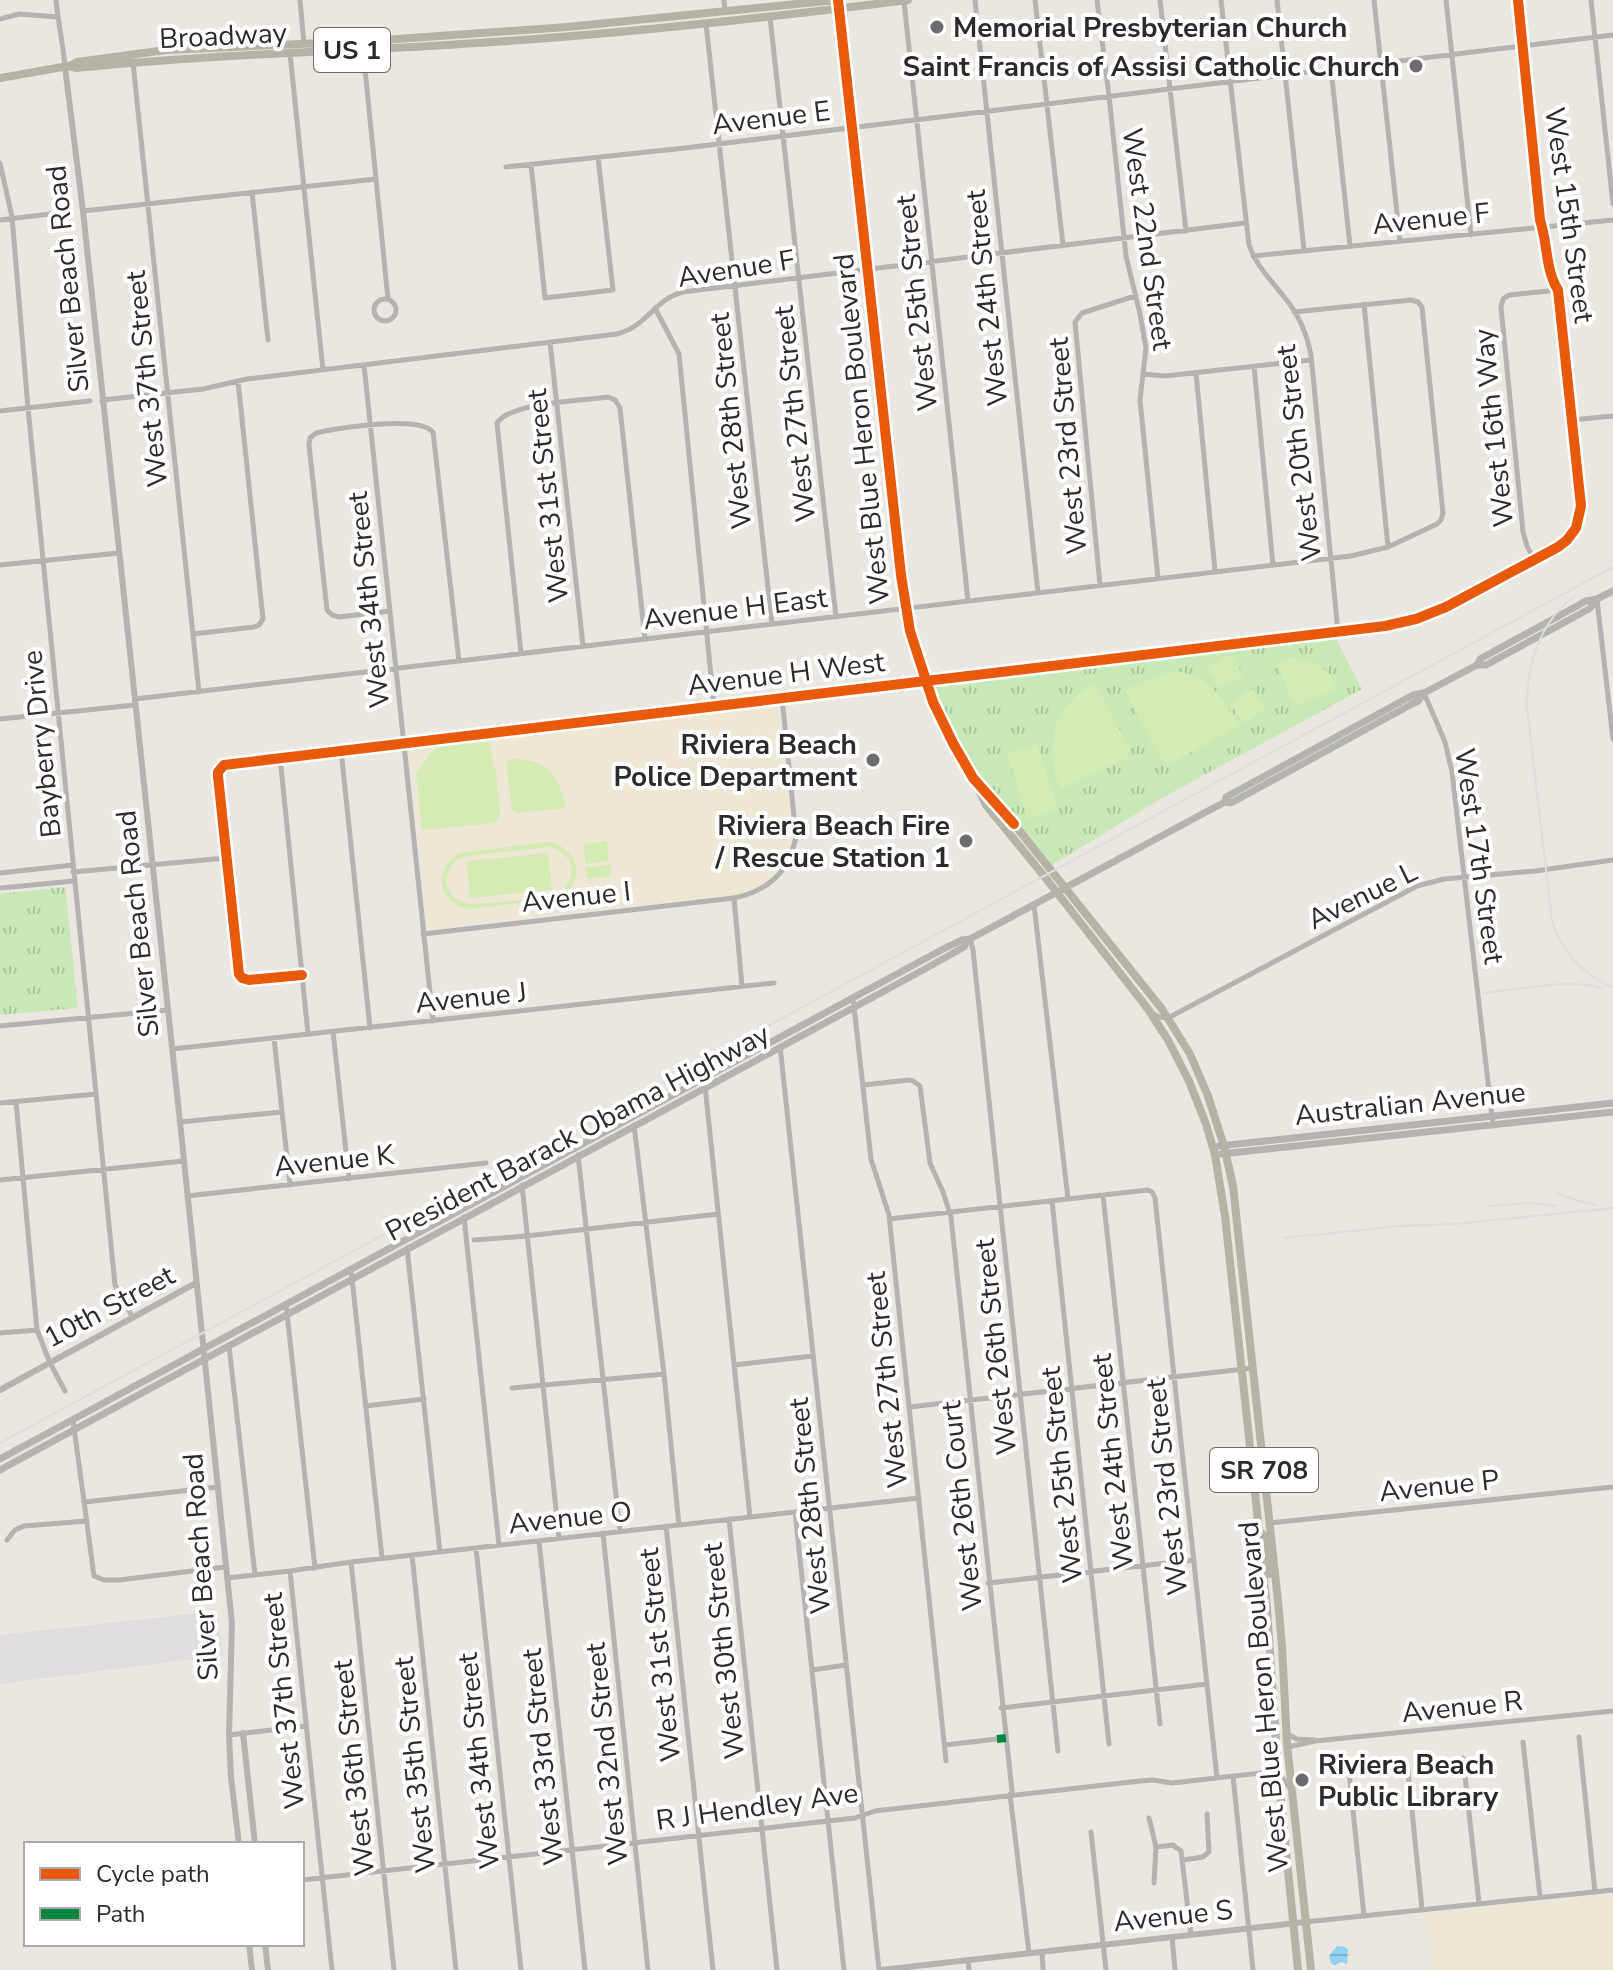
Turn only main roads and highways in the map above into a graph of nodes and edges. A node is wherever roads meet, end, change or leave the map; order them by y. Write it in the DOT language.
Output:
graph roads {
  1 [pos="906,0"];
  2 [pos="838,3"];
  3 [pos="772,8"];
  4 [pos="726,12"];
  5 [pos="678,26"];
  6 [pos="304,44"];
  7 [pos="219,47"];
  8 [pos="290,53"];
  9 [pos="169,59"];
  10 [pos="66,66"];
  11 [pos="0,78"];
  12 [pos="1613,591"];
  13 [pos="1060,890"];
  14 [pos="854,1002"];
  15 [pos="1613,1103"];
  16 [pos="1613,1112"];
  17 [pos="1226,1150"];
  18 [pos="1214,1151"];
  19 [pos="464,1213"];
  20 [pos="204,1354"];
  21 [pos="0,1459"];
  22 [pos="1252,1467"];
  23 [pos="0,1470"];
  24 [pos="1270,1523"];
  25 [pos="1259,1531"];
  26 [pos="1277,1593"];
  27 [pos="1298,1970"];
  28 [pos="1311,1970"];
  1 -- 2 [label="main road, Broadway / US 1"];
  2 -- 3 [label="main road, Broadway / US 1"];
  2 -- 13 [label="main road, West Blue Heron Boulevard / SR 708"];
  3 -- 4 [label="main road, Broadway / US 1"];
  3 -- 5 [label="main road, Broadway / US 1"];
  4 -- 5 [label="main road"];
  4 -- 6 [label="main road, Broadway / US 1"];
  5 -- 8 [label="main road, Broadway / US 1"];
  6 -- 7 [label="main road, Broadway / US 1"];
  6 -- 8 [label="main road"];
  7 -- 9 [label="main road"];
  7 -- 10 [label="main road, Broadway / US 1"];
  8 -- 9 [label="main road, Broadway / US 1"];
  9 -- 10 [label="main road, Broadway / US 1"];
  10 -- 11 [label="main road, US 1"];
  12 -- 13 [label="main road, President Barack Obama Highway"];
  13 -- 14 [label="main road, President Barack Obama Highway"];
  13 -- 17 [label="main road, West Blue Heron Boulevard / SR 708"];
  13 -- 18 [label="main road, West Blue Heron Boulevard / SR 708"];
  14 -- 19 [label="main road, President Barack Obama Highway"];
  14 -- 19 [label="main road, President Barack Obama Highway"];
  15 -- 17 [label="main road, Australian Avenue"];
  16 -- 17 [label="main road, Australian Avenue"];
  17 -- 18 [label="main road, Australian Avenue"];
  17 -- 24 [label="main road, West Blue Heron Boulevard / SR 708"];
  18 -- 22 [label="main road, West Blue Heron Boulevard / SR 708"];
  19 -- 20 [label="main road, President Barack Obama Highway"];
  19 -- 20 [label="main road, President Barack Obama Highway"];
  20 -- 21 [label="main road"];
  20 -- 23 [label="main road"];
  22 -- 24 [label="main road"];
  22 -- 25 [label="main road, West Blue Heron Boulevard / SR 708"];
  24 -- 26 [label="main road, West Blue Heron Boulevard / SR 708"];
  25 -- 26 [label="main road"];
  25 -- 27 [label="main road, West Blue Heron Boulevard / SR 708"];
  26 -- 28 [label="main road, West Blue Heron Boulevard / SR 708"];
}
